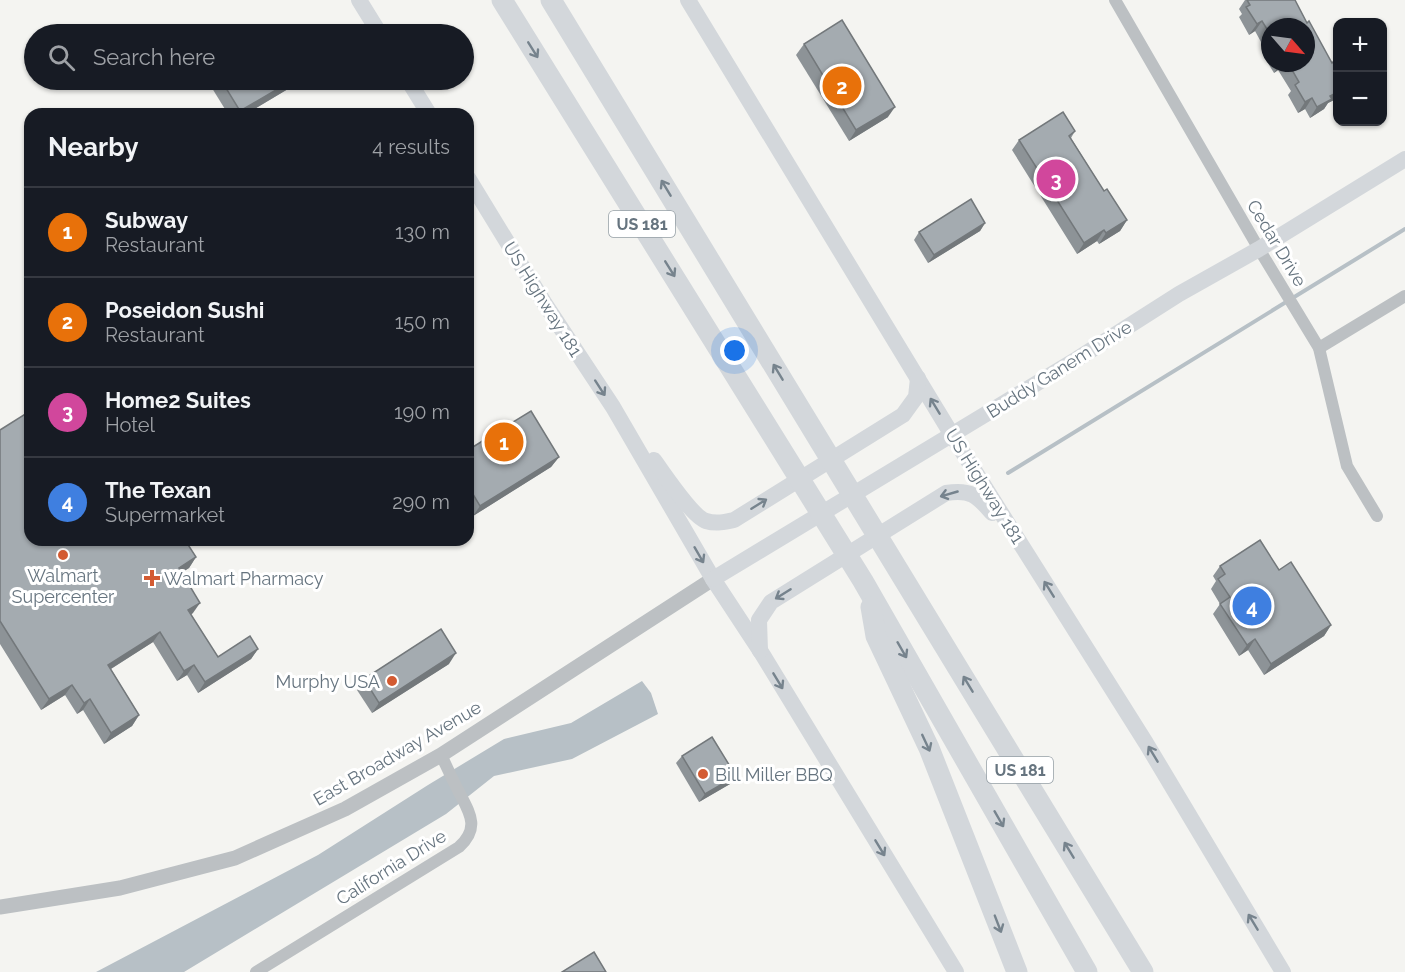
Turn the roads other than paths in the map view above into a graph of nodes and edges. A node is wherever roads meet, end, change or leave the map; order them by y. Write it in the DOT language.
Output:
graph roads {
  1 [pos="359,0"];
  2 [pos="502,0"];
  3 [pos="551,0"];
  4 [pos="688,0"];
  5 [pos="1115,0"];
  6 [pos="374,24"];
  7 [pos="414,90"];
  8 [pos="425,108"];
  9 [pos="1405,159"];
  10 [pos="474,188"];
  11 [pos="1259,249"];
  12 [pos="1405,296"];
  13 [pos="1319,348"];
  14 [pos="918,378"];
  15 [pos="613,407"];
  16 [pos="952,435"];
  17 [pos="1377,516"];
  18 [pos="1035,567"];
  19 [pos="713,579"];
  20 [pos="866,586"];
  21 [pos="760,652"];
  22 [pos="441,755"];
  23 [pos="1084,874"];
  24 [pos="0,907"];
  25 [pos="256,972"];
  26 [pos="956,972"];
  27 [pos="1017,972"];
  28 [pos="1087,972"];
  29 [pos="1143,972"];
  30 [pos="1160,972"];
  31 [pos="1283,972"];
  1 -- 6 [label="main road"];
  2 -- 20 [label="highway, US 181, one-way"];
  23 -- 3 [label="highway, US 181, one-way"];
  4 -- 14 [label="main road, US Highway 181"];
  5 -- 11 [label="street, Cedar Drive"];
  7 -- 8 [label="main road"];
  9 -- 11 [label="main road, Buddy Ganem Drive"];
  10 -- 15 [label="main road, US Highway 181, one-way"];
  11 -- 13 [label="street, Cedar Drive"];
  11 -- 16 [label="main road, Buddy Ganem Drive"];
  12 -- 13 [label="street"];
  13 -- 17 [label="street, Cedar Drive"];
  15 -- 14 [label="main road, one-way"];
  16 -- 14 [label="main road, US Highway 181, one-way"];
  15 -- 19 [label="main road, US Highway 181, one-way"];
  16 -- 18 [label="main road, US Highway 181"];
  16 -- 19 [label="main road, Buddy Ganem Drive"];
  18 -- 21 [label="main road, one-way"];
  31 -- 18 [label="main road, US Highway 181, one-way"];
  19 -- 21 [label="main road, US Highway 181"];
  19 -- 22 [label="street, East Broadway Avenue"];
  20 -- 27 [label="highway, one-way"];
  20 -- 28 [label="highway, US 181, one-way"];
  21 -- 26 [label="main road, US Highway 181, one-way"];
  22 -- 24 [label="street, East Broadway Avenue"];
  22 -- 25 [label="street, California Drive"];
  23 -- 29 [label="highway, US 181"];
  23 -- 30 [label="highway"];
}
